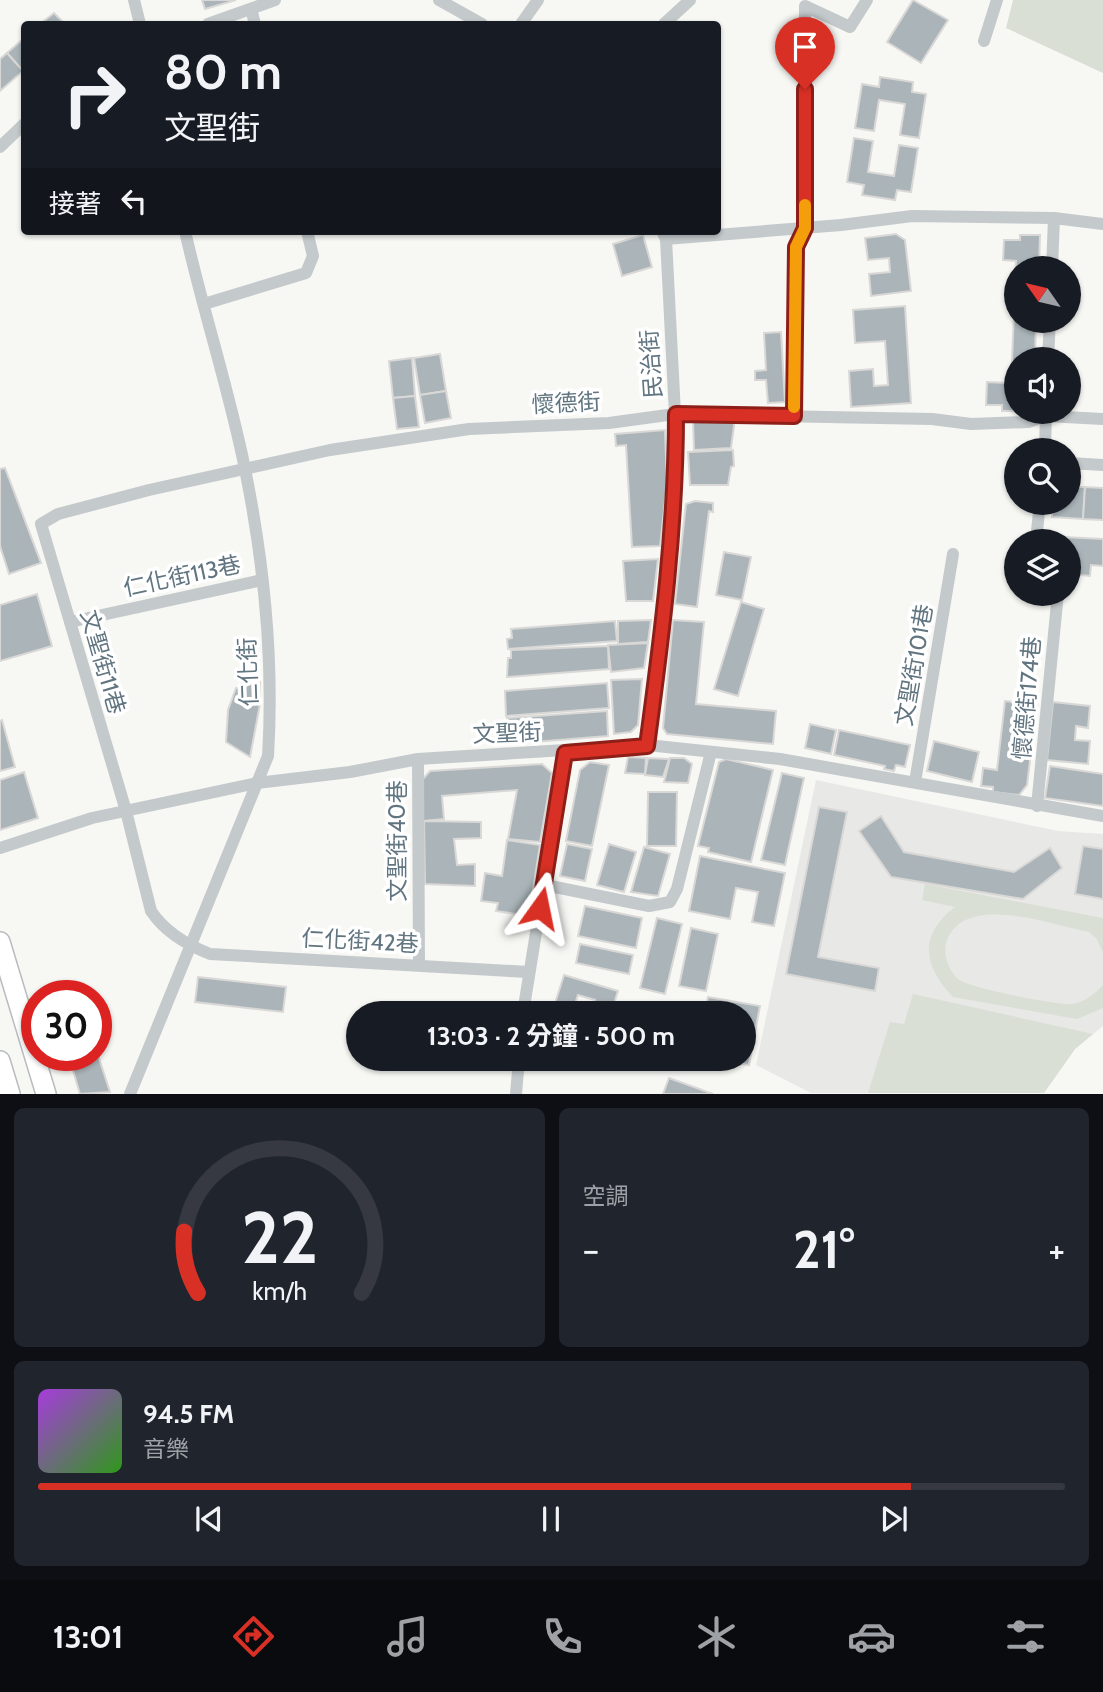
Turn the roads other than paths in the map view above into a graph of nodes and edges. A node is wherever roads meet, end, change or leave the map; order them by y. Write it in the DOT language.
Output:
graph roads {
  1 [pos="134,0"];
  2 [pos="275,0"];
  3 [pos="439,0"];
  4 [pos="538,0"];
  5 [pos="690,0"];
  6 [pos="867,0"];
  7 [pos="997,0"];
  8 [pos="802,3"];
  9 [pos="251,9"];
  10 [pos="139,21"];
  11 [pos="217,21"];
  12 [pos="254,21"];
  13 [pos="477,21"];
  14 [pos="523,21"];
  15 [pos="667,21"];
  16 [pos="984,41"];
  17 [pos="21,127"];
  18 [pos="0,147"];
  19 [pos="1054,218"];
  20 [pos="1103,224"];
  21 [pos="805,228"];
  22 [pos="721,232"];
  23 [pos="186,235"];
  24 [pos="308,235"];
  25 [pos="664,235"];
  26 [pos="1052,256"];
  27 [pos="204,304"];
  28 [pos="676,414"];
  29 [pos="794,416"];
  30 [pos="1081,417"];
  31 [pos="1103,419"];
  32 [pos="1004,423"];
  33 [pos="1081,464"];
  34 [pos="1103,465"];
  35 [pos="246,469"];
  36 [pos="41,524"];
  37 [pos="953,554"];
  38 [pos="262,580"];
  39 [pos="1057,606"];
  40 [pos="70,622"];
  41 [pos="647,746"];
  42 [pos="711,752"];
  43 [pos="565,753"];
  44 [pos="418,759"];
  45 [pos="915,782"];
  46 [pos="257,783"];
  47 [pos="1037,806"];
  48 [pos="126,811"];
  49 [pos="1103,816"];
  50 [pos="0,848"];
  51 [pos="545,885"];
  52 [pos="0,942"];
  53 [pos="192,947"];
  54 [pos="419,965"];
  55 [pos="528,972"];
  56 [pos="524,1001"];
  57 [pos="0,1061"];
  58 [pos="518,1071"];
  59 [pos="10,1094"];
  60 [pos="46,1094"];
  61 [pos="130,1094"];
  62 [pos="516,1094"];
  1 -- 10 [label="street"];
  2 -- 9 [label="street"];
  3 -- 13 [label="street"];
  4 -- 14 [label="street"];
  5 -- 15 [label="street"];
  6 -- 8 [label="street"];
  7 -- 16 [label="street"];
  8 -- 21 [label="street"];
  9 -- 11 [label="street"];
  9 -- 12 [label="street"];
  17 -- 18 [label="street"];
  19 -- 20 [label="street"];
  19 -- 21 [label="street"];
  19 -- 26 [label="street"];
  21 -- 22 [label="street"];
  21 -- 29 [label="street"];
  23 -- 27 [label="street, 仁化街"];
  24 -- 27 [label="street"];
  25 -- 28 [label="street, 民治街"];
  27 -- 35 [label="street, 仁化街"];
  28 -- 29 [label="street, 懷德街"];
  28 -- 35 [label="street, 懷德街"];
  28 -- 41 [label="street, 民治街"];
  29 -- 32 [label="street, 懷德街"];
  30 -- 31 [label="street, 懷德街"];
  33 -- 34 [label="street"];
  35 -- 36 [label="street, 懷德街"];
  35 -- 38 [label="street, 仁化街"];
  36 -- 40 [label="street, 文聖街11巷"];
  37 -- 45 [label="street, 文聖街101巷"];
  38 -- 40 [label="street, 仁化街113巷"];
  38 -- 46 [label="street, 仁化街"];
  39 -- 47 [label="street, 懷德街174巷"];
  40 -- 48 [label="street, 文聖街11巷"];
  41 -- 42 [label="street, 文聖街"];
  41 -- 43 [label="street, 文聖街"];
  42 -- 45 [label="street, 文聖街"];
  42 -- 51 [label="street"];
  43 -- 44 [label="street, 文聖街"];
  43 -- 51 [label="street"];
  44 -- 46 [label="street, 文聖街"];
  44 -- 54 [label="street, 文聖街40巷"];
  45 -- 47 [label="street, 文聖街"];
  46 -- 48 [label="street, 文聖街"];
  46 -- 53 [label="street, 仁化街"];
  47 -- 49 [label="street, 文聖街"];
  48 -- 50 [label="street, 文聖街"];
  48 -- 53 [label="street, 文聖街11巷"];
  51 -- 55 [label="street"];
  52 -- 60 [label="main road"];
  53 -- 54 [label="street, 仁化街42巷"];
  53 -- 61 [label="street, 仁化街"];
  54 -- 55 [label="street, 仁化街42巷"];
  55 -- 56 [label="street"];
  57 -- 59 [label="main road"];
  58 -- 62 [label="street"];
}
